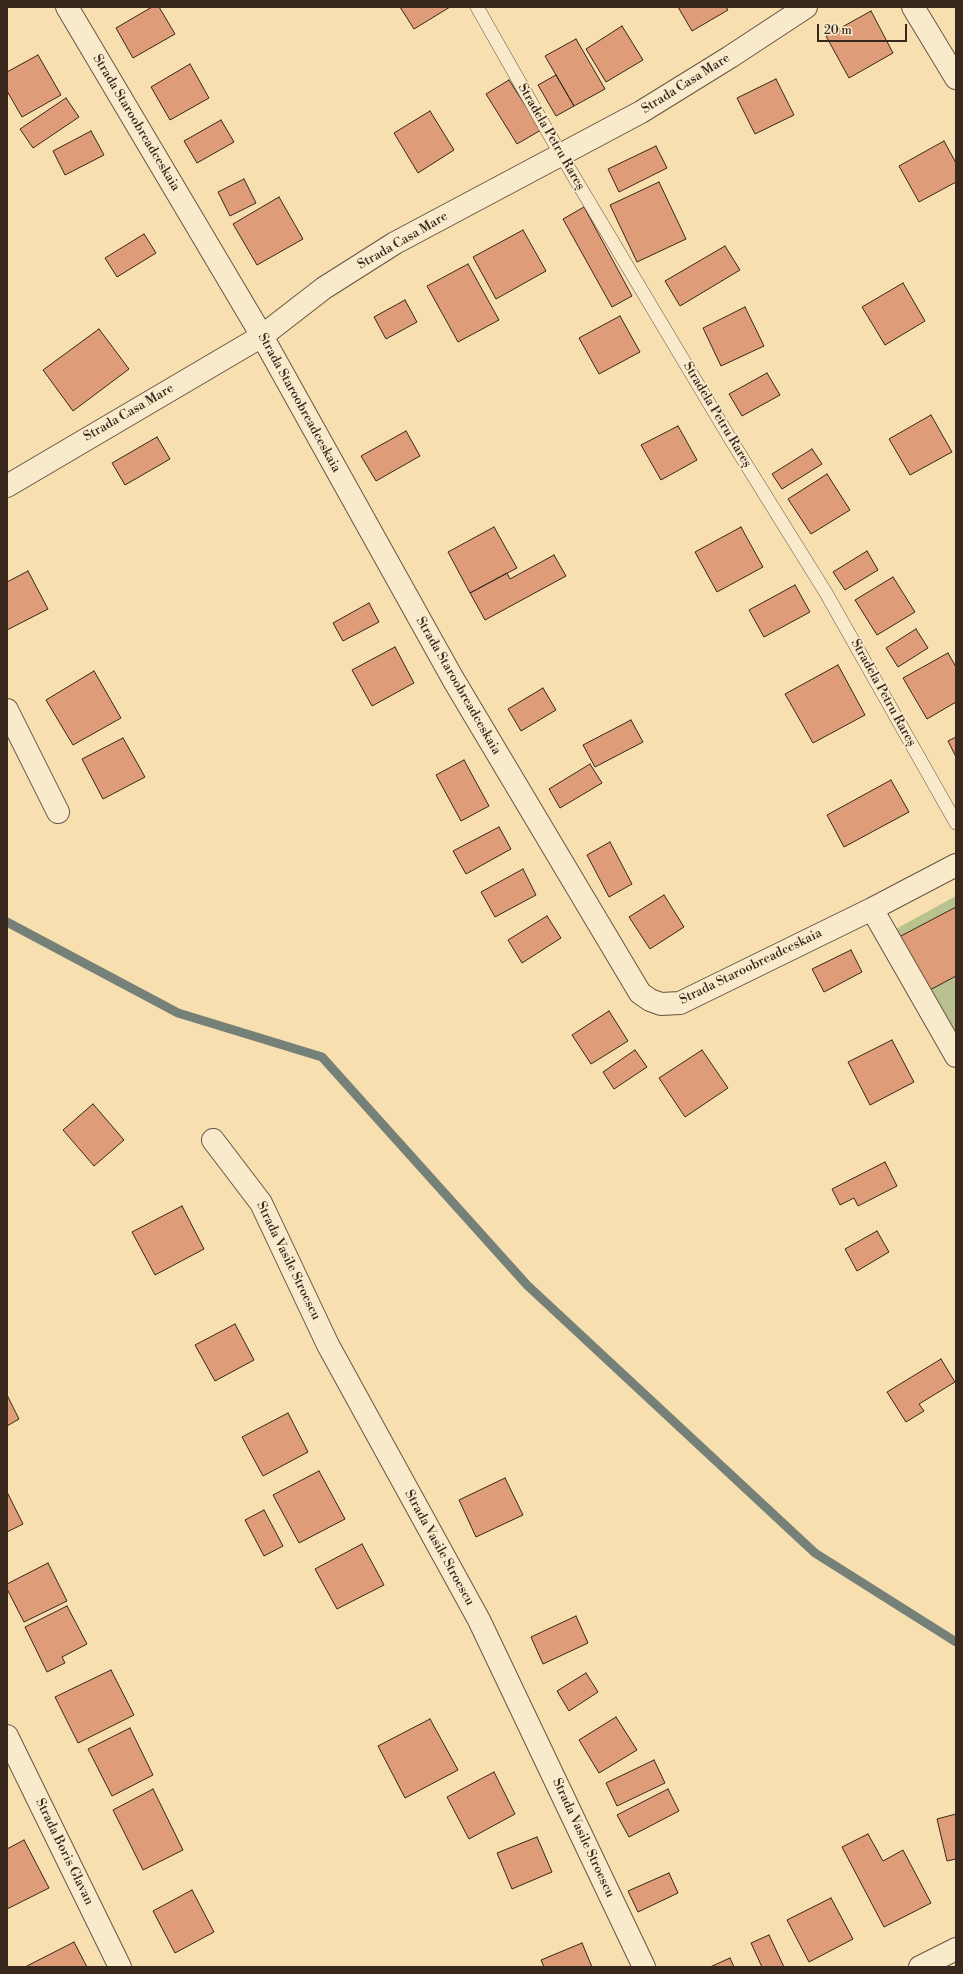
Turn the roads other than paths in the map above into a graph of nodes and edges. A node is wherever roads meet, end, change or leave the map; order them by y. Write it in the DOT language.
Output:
graph roads {
  1 [pos="67,7"];
  2 [pos="477,7"];
  3 [pos="806,7"];
  4 [pos="913,7"];
  5 [pos="956,78"];
  6 [pos="561,155"];
  7 [pos="262,336"];
  8 [pos="7,486"];
  9 [pos="7,710"];
  10 [pos="58,812"];
  11 [pos="956,823"];
  12 [pos="956,865"];
  13 [pos="872,909"];
  14 [pos="956,1056"];
  15 [pos="214,1140"];
  16 [pos="7,1736"];
  17 [pos="956,1949"];
  18 [pos="120,1967"];
  19 [pos="644,1967"];
  20 [pos="920,1967"];
  1 -- 7 [label="street, Strada Staroobreadceskaia"];
  2 -- 6 [label="lane, Stradela Petru Rareș"];
  3 -- 6 [label="street, Strada Casa Mare"];
  4 -- 5 [label="street"];
  6 -- 7 [label="street, Strada Casa Mare"];
  6 -- 11 [label="lane, Stradela Petru Rareș"];
  7 -- 8 [label="street, Strada Casa Mare"];
  7 -- 13 [label="street, Strada Staroobreadceskaia"];
  9 -- 10 [label="street"];
  12 -- 13 [label="street, Strada Staroobreadceskaia"];
  13 -- 14 [label="street"];
  15 -- 19 [label="street, Strada Vasile Stroescu"];
  16 -- 18 [label="street, Strada Boris Glavan"];
  17 -- 20 [label="street"];
}
